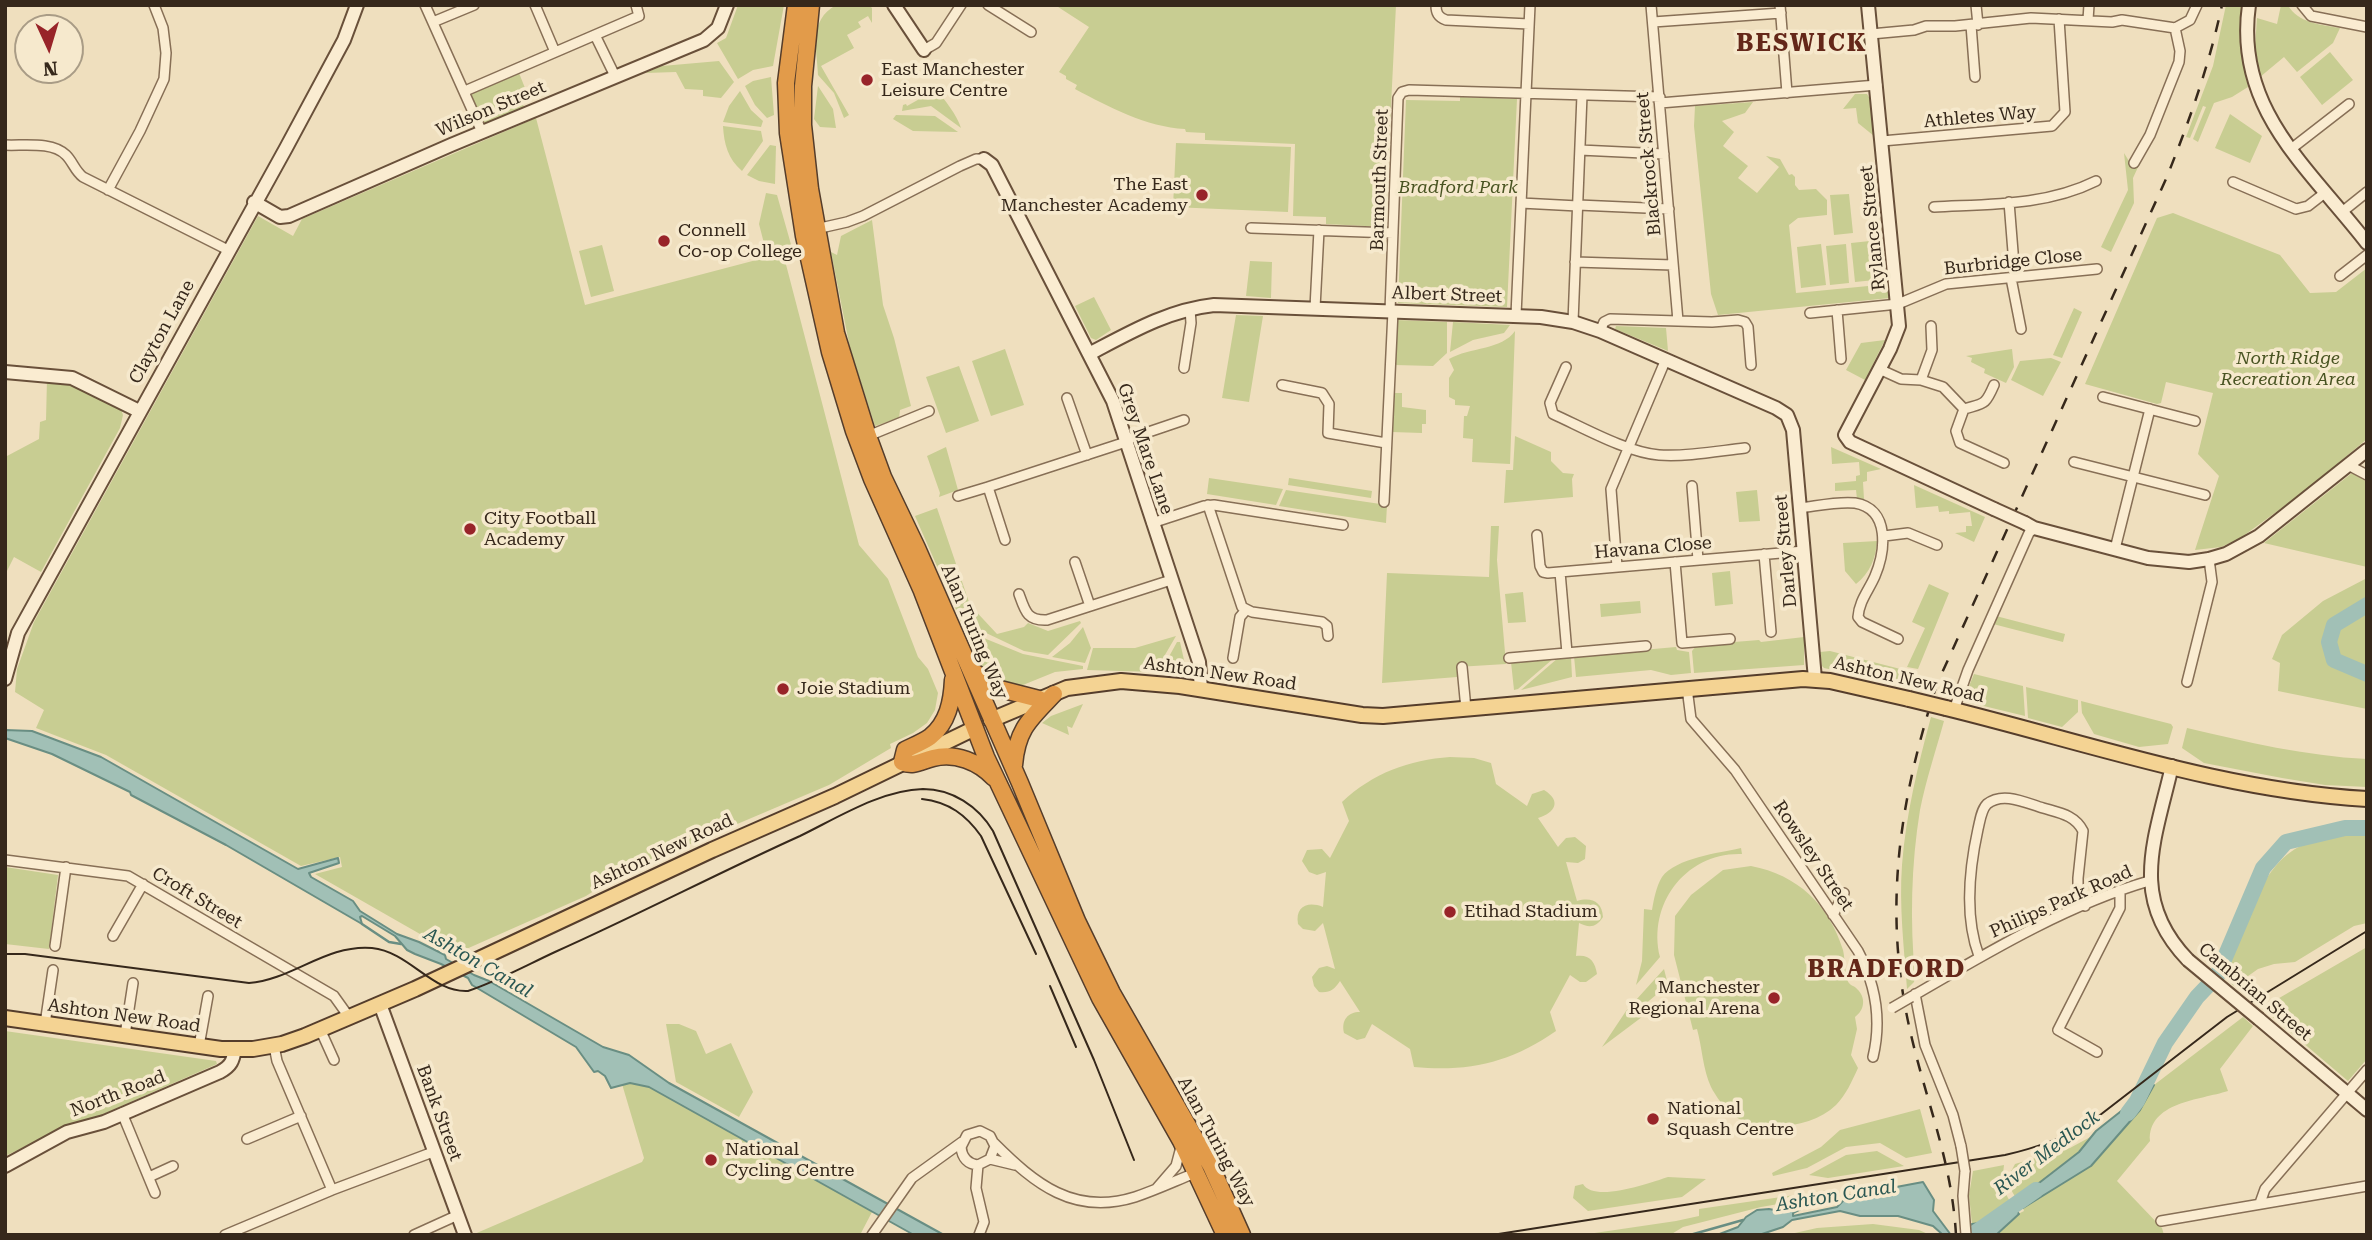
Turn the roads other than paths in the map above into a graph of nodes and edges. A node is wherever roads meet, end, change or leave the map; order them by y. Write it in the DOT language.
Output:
graph roads {
  1 [pos="154,5"];
  2 [pos="357,5"];
  3 [pos="425,5"];
  4 [pos="474,5"];
  5 [pos="535,5"];
  6 [pos="636,5"];
  7 [pos="796,5"];
  8 [pos="822,5"];
  9 [pos="894,5"];
  10 [pos="961,5"];
  11 [pos="988,5"];
  12 [pos="1436,5"];
  13 [pos="1530,5"];
  14 [pos="1651,5"];
  15 [pos="1868,5"];
  16 [pos="1976,5"];
  17 [pos="2089,5"];
  18 [pos="2197,5"];
  19 [pos="2249,5"];
  20 [pos="2302,5"];
  21 [pos="725,6"];
  22 [pos="1780,9"];
  23 [pos="810,13"];
  24 [pos="2059,19"];
  25 [pos="2088,20"];
  26 [pos="433,22"];
  27 [pos="1653,22"];
  28 [pos="1529,24"];
  29 [pos="1974,25"];
  30 [pos="2367,27"];
  31 [pos="2175,28"];
  32 [pos="1031,32"];
  33 [pos="1871,34"];
  34 [pos="596,35"];
  35 [pos="924,50"];
  36 [pos="555,52"];
  37 [pos="615,76"];
  38 [pos="1975,77"];
  39 [pos="1877,85"];
  40 [pos="465,91"];
  41 [pos="1525,93"];
  42 [pos="1787,93"];
  43 [pos="1582,95"];
  44 [pos="1660,100"];
  45 [pos="2349,103"];
  46 [pos="482,132"];
  47 [pos="1882,141"];
  48 [pos="5,145"];
  49 [pos="2291,149"];
  50 [pos="1580,150"];
  51 [pos="1664,154"];
  52 [pos="985,159"];
  53 [pos="2134,163"];
  54 [pos="2096,181"];
  55 [pos="2233,182"];
  56 [pos="108,190"];
  57 [pos="2326,192"];
  58 [pos="2367,192"];
  59 [pos="254,202"];
  60 [pos="2009,202"];
  61 [pos="1521,203"];
  62 [pos="1578,205"];
  63 [pos="1934,207"];
  64 [pos="1669,209"];
  65 [pos="2342,212"];
  66 [pos="1251,228"];
  67 [pos="816,229"];
  68 [pos="1319,230"];
  69 [pos="1393,233"];
  70 [pos="2367,243"];
  71 [pos="228,250"];
  72 [pos="2367,255"];
  73 [pos="1575,262"];
  74 [pos="1673,265"];
  75 [pos="2097,269"];
  76 [pos="2340,276"];
  77 [pos="2013,277"];
  78 [pos="1898,304"];
  79 [pos="1315,308"];
  80 [pos="1190,309"];
  81 [pos="1837,310"];
  82 [pos="1392,312"];
  83 [pos="1810,313"];
  84 [pos="1516,315"];
  85 [pos="1678,321"];
  86 [pos="1573,323"];
  87 [pos="1931,326"];
  88 [pos="2021,329"];
  89 [pos="1600,331"];
  90 [pos="1089,354"];
  91 [pos="1666,359"];
  92 [pos="1841,359"];
  93 [pos="1751,365"];
  94 [pos="1566,367"];
  95 [pos="1184,368"];
  96 [pos="1879,369"];
  97 [pos="5,372"];
  98 [pos="1921,380"];
  99 [pos="1282,385"];
  100 [pos="1994,385"];
  101 [pos="2103,397"];
  102 [pos="1067,398"];
  103 [pos="1964,409"];
  104 [pos="2150,409"];
  105 [pos="139,411"];
  106 [pos="929,411"];
  107 [pos="1184,420"];
  108 [pos="1791,420"];
  109 [pos="2195,421"];
  110 [pos="867,436"];
  111 [pos="1125,441"];
  112 [pos="1387,443"];
  113 [pos="1628,447"];
  114 [pos="1745,448"];
  115 [pos="2367,450"];
  116 [pos="1087,455"];
  117 [pos="2004,463"];
  118 [pos="2074,463"];
  119 [pos="2348,465"];
  120 [pos="2367,475"];
  121 [pos="2133,477"];
  122 [pos="1692,486"];
  123 [pos="988,487"];
  124 [pos="2205,495"];
  125 [pos="958,496"];
  126 [pos="1384,502"];
  127 [pos="1208,505"];
  128 [pos="1800,508"];
  129 [pos="1152,523"];
  130 [pos="1342,524"];
  131 [pos="2030,525"];
  132 [pos="1537,535"];
  133 [pos="1884,536"];
  134 [pos="1005,540"];
  135 [pos="1937,545"];
  136 [pos="2115,549"];
  137 [pos="1804,551"];
  138 [pos="1764,554"];
  139 [pos="2209,559"];
  140 [pos="1698,560"];
  141 [pos="1075,562"];
  142 [pos="1675,562"];
  143 [pos="1617,567"];
  144 [pos="1560,572"];
  145 [pos="1171,580"];
  146 [pos="937,593"];
  147 [pos="1019,594"];
  148 [pos="1090,606"];
  149 [pos="1246,610"];
  150 [pos="1771,632"];
  151 [pos="1328,636"];
  152 [pos="1730,639"];
  153 [pos="1898,639"];
  154 [pos="1646,646"];
  155 [pos="1567,653"];
  156 [pos="1233,658"];
  157 [pos="1509,658"];
  158 [pos="1462,667"];
  159 [pos="970,669"];
  160 [pos="953,674"];
  161 [pos="5,679"];
  162 [pos="1815,679"];
  163 [pos="2187,682"];
  164 [pos="1687,688"];
  165 [pos="1201,689"];
  166 [pos="1046,696"];
  167 [pos="1466,709"];
  168 [pos="1950,709"];
  169 [pos="991,720"];
  170 [pos="974,729"];
  171 [pos="902,762"];
  172 [pos="2172,766"];
  173 [pos="1014,770"];
  174 [pos="999,783"];
  175 [pos="2367,799"];
  176 [pos="1016,818"];
  177 [pos="5,860"];
  178 [pos="66,867"];
  179 [pos="2149,881"];
  180 [pos="143,884"];
  181 [pos="2120,890"];
  182 [pos="1844,893"];
  183 [pos="2085,906"];
  184 [pos="1833,915"];
  185 [pos="113,936"];
  186 [pos="55,946"];
  187 [pos="1979,956"];
  188 [pos="53,970"];
  189 [pos="133,983"];
  190 [pos="1913,995"];
  191 [pos="208,996"];
  192 [pos="380,1004"];
  193 [pos="1877,1014"];
  194 [pos="349,1017"];
  195 [pos="5,1018"];
  196 [pos="45,1024"];
  197 [pos="320,1029"];
  198 [pos="125,1035"];
  199 [pos="199,1046"];
  200 [pos="274,1046"];
  201 [pos="235,1049"];
  202 [pos="2097,1052"];
  203 [pos="1873,1057"];
  204 [pos="334,1060"];
  205 [pos="2367,1070"];
  206 [pos="2347,1093"];
  207 [pos="2367,1110"];
  208 [pos="122,1113"];
  209 [pos="301,1116"];
  210 [pos="247,1139"];
  211 [pos="1181,1141"];
  212 [pos="962,1142"];
  213 [pos="994,1143"];
  214 [pos="433,1152"];
  215 [pos="963,1156"];
  216 [pos="939,1158"];
  217 [pos="990,1159"];
  218 [pos="978,1165"];
  219 [pos="1016,1165"];
  220 [pos="5,1166"];
  221 [pos="1211,1166"];
  222 [pos="173,1167"];
  223 [pos="1195,1173"];
  224 [pos="149,1177"];
  225 [pos="2367,1185"];
  226 [pos="1156,1189"];
  227 [pos="332,1190"];
  228 [pos="155,1193"];
  229 [pos="2260,1203"];
  230 [pos="458,1215"];
  231 [pos="2161,1221"];
  232 [pos="225,1235"];
  233 [pos="414,1235"];
  234 [pos="465,1235"];
  235 [pos="873,1235"];
  236 [pos="979,1235"];
  237 [pos="1225,1235"];
  238 [pos="1242,1235"];
  239 [pos="1966,1235"];
  1 -- 56 [label="street"];
  2 -- 59 [label="street, Clayton Lane"];
  3 -- 26 [label="street"];
  4 -- 26 [label="street"];
  5 -- 36 [label="street"];
  6 -- 34 [label="street"];
  7 -- 160 [label="highway, Alan Turing Way"];
  8 -- 23 [label="highway"];
  9 -- 35 [label="street"];
  10 -- 35 [label="street"];
  11 -- 32 [label="street"];
  12 -- 28 [label="street"];
  13 -- 28 [label="street"];
  14 -- 27 [label="street, Blackrock Street"];
  15 -- 33 [label="street, Rylance Street"];
  16 -- 29 [label="street"];
  17 -- 25 [label="street"];
  18 -- 31 [label="street"];
  19 -- 49 [label="street"];
  20 -- 30 [label="street"];
  21 -- 37 [label="street, Wilson Street"];
  22 -- 27 [label="street"];
  22 -- 42 [label="street"];
  23 -- 67 [label="highway, Alan Turing Way"];
  24 -- 25 [label="street"];
  24 -- 29 [label="street"];
  24 -- 47 [label="street, Athletes Way"];
  25 -- 31 [label="street"];
  26 -- 40 [label="street"];
  27 -- 44 [label="street, Blackrock Street"];
  28 -- 41 [label="street"];
  29 -- 33 [label="street"];
  29 -- 38 [label="street"];
  31 -- 53 [label="street"];
  33 -- 39 [label="street, Rylance Street"];
  34 -- 36 [label="street"];
  34 -- 37 [label="street"];
  36 -- 40 [label="street"];
  37 -- 46 [label="street, Wilson Street"];
  39 -- 42 [label="street"];
  39 -- 47 [label="street, Rylance Street"];
  40 -- 46 [label="street"];
  41 -- 43 [label="street"];
  41 -- 61 [label="street"];
  41 -- 69 [label="street, Barmouth Street"];
  42 -- 44 [label="street"];
  43 -- 44 [label="street"];
  43 -- 50 [label="street"];
  44 -- 51 [label="street, Blackrock Street"];
  45 -- 49 [label="street"];
  46 -- 59 [label="street, Wilson Street"];
  47 -- 78 [label="street, Rylance Street"];
  48 -- 56 [label="street"];
  49 -- 57 [label="street"];
  50 -- 51 [label="street"];
  50 -- 62 [label="street"];
  51 -- 64 [label="street, Blackrock Street"];
  52 -- 67 [label="street"];
  52 -- 90 [label="street, Grey Mare Lane"];
  54 -- 60 [label="street"];
  55 -- 57 [label="street"];
  56 -- 71 [label="street"];
  57 -- 65 [label="street"];
  58 -- 65 [label="street"];
  59 -- 71 [label="street, Clayton Lane"];
  60 -- 63 [label="street"];
  60 -- 77 [label="street"];
  61 -- 62 [label="street"];
  61 -- 84 [label="street"];
  62 -- 64 [label="street"];
  62 -- 73 [label="street"];
  64 -- 74 [label="street, Blackrock Street"];
  65 -- 70 [label="street"];
  66 -- 68 [label="street"];
  67 -- 110 [label="highway, Alan Turing Way"];
  68 -- 69 [label="street"];
  68 -- 79 [label="street"];
  69 -- 82 [label="street, Barmouth Street"];
  71 -- 105 [label="street, Clayton Lane"];
  72 -- 76 [label="street"];
  73 -- 74 [label="street"];
  73 -- 86 [label="street"];
  74 -- 85 [label="street, Blackrock Street"];
  75 -- 77 [label="street, Burbridge Close"];
  77 -- 78 [label="street, Burbridge Close"];
  77 -- 88 [label="street"];
  78 -- 81 [label="street, Burbridge Close"];
  78 -- 96 [label="street, Rylance Street"];
  79 -- 80 [label="street, Albert Street"];
  79 -- 82 [label="street, Albert Street"];
  80 -- 90 [label="street, Albert Street"];
  80 -- 95 [label="street"];
  81 -- 83 [label="street, Burbridge Close"];
  81 -- 92 [label="street"];
  82 -- 84 [label="street, Albert Street"];
  82 -- 112 [label="street, Barmouth Street"];
  84 -- 86 [label="street, Albert Street"];
  85 -- 89 [label="street"];
  85 -- 93 [label="street"];
  86 -- 89 [label="street, Albert Street"];
  87 -- 98 [label="street"];
  89 -- 91 [label="street, Albert Street"];
  90 -- 111 [label="street, Grey Mare Lane"];
  91 -- 108 [label="street, Albert Street"];
  91 -- 113 [label="street"];
  94 -- 113 [label="street"];
  96 -- 98 [label="street"];
  96 -- 131 [label="street, Rylance Street, bridge"];
  97 -- 105 [label="street"];
  98 -- 103 [label="street"];
  99 -- 112 [label="street"];
  100 -- 103 [label="street"];
  101 -- 104 [label="street"];
  102 -- 116 [label="street"];
  103 -- 117 [label="street"];
  104 -- 109 [label="street"];
  104 -- 121 [label="street"];
  105 -- 161 [label="street, Clayton Lane"];
  106 -- 110 [label="street"];
  107 -- 111 [label="street"];
  108 -- 128 [label="street, Darley Street"];
  110 -- 146 [label="highway, Alan Turing Way"];
  111 -- 116 [label="street"];
  111 -- 129 [label="street, Grey Mare Lane"];
  112 -- 126 [label="street, Barmouth Street"];
  113 -- 114 [label="street"];
  113 -- 143 [label="street"];
  115 -- 119 [label="street"];
  116 -- 123 [label="street"];
  118 -- 121 [label="street"];
  119 -- 120 [label="street"];
  119 -- 139 [label="street"];
  121 -- 124 [label="street"];
  121 -- 136 [label="street"];
  122 -- 140 [label="street"];
  123 -- 125 [label="street"];
  123 -- 134 [label="street"];
  127 -- 129 [label="street"];
  127 -- 130 [label="street"];
  127 -- 149 [label="street"];
  128 -- 133 [label="street"];
  128 -- 137 [label="street, Darley Street"];
  129 -- 145 [label="street, Grey Mare Lane"];
  131 -- 136 [label="street"];
  131 -- 168 [label="street"];
  132 -- 144 [label="street"];
  133 -- 135 [label="street"];
  133 -- 153 [label="street"];
  136 -- 139 [label="street"];
  137 -- 138 [label="street, Havana Close"];
  137 -- 162 [label="street, Darley Street"];
  138 -- 140 [label="street, Havana Close"];
  138 -- 150 [label="street"];
  139 -- 163 [label="street"];
  140 -- 142 [label="street, Havana Close"];
  141 -- 148 [label="street"];
  142 -- 143 [label="street, Havana Close"];
  142 -- 152 [label="street"];
  143 -- 144 [label="street, Havana Close"];
  144 -- 155 [label="street"];
  145 -- 148 [label="street"];
  145 -- 165 [label="street, Grey Mare Lane"];
  146 -- 159 [label="highway, Alan Turing Way"];
  146 -- 170 [label="highway"];
  147 -- 148 [label="street"];
  149 -- 151 [label="street"];
  149 -- 156 [label="street"];
  154 -- 155 [label="street"];
  155 -- 157 [label="street"];
  158 -- 167 [label="street"];
  159 -- 166 [label="highway"];
  159 -- 169 [label="highway, Alan Turing Way"];
  160 -- 170 [label="highway, Alan Turing Way"];
  160 -- 171 [label="highway"];
  162 -- 164 [label="main road, Ashton New Road"];
  162 -- 168 [label="main road, Ashton New Road, bridge"];
  164 -- 167 [label="main road, Ashton New Road"];
  164 -- 184 [label="street, Rowsley Street"];
  165 -- 166 [label="main road, Ashton New Road"];
  165 -- 167 [label="main road, Ashton New Road"];
  166 -- 169 [label="main road, Ashton New Road"];
  166 -- 173 [label="highway"];
  168 -- 172 [label="main road, Ashton New Road"];
  169 -- 170 [label="highway, Ashton New Road"];
  169 -- 173 [label="highway, Alan Turing Way"];
  169 -- 176 [label="highway"];
  170 -- 171 [label="main road, Ashton New Road"];
  170 -- 174 [label="highway, Alan Turing Way"];
  171 -- 174 [label="highway"];
  171 -- 192 [label="main road, Ashton New Road"];
  172 -- 175 [label="main road, Ashton New Road"];
  172 -- 179 [label="street"];
  173 -- 221 [label="highway, Alan Turing Way"];
  174 -- 176 [label="highway, Alan Turing Way"];
  176 -- 211 [label="highway, Alan Turing Way"];
  177 -- 178 [label="street, Croft Street"];
  178 -- 180 [label="street, Croft Street"];
  178 -- 186 [label="street"];
  179 -- 181 [label="street, Philips Park Road"];
  179 -- 206 [label="street, Cambrian Street, bridge"];
  180 -- 185 [label="street"];
  180 -- 194 [label="street, Croft Street"];
  181 -- 183 [label="street, Philips Park Road"];
  181 -- 202 [label="street"];
  182 -- 184 [label="street"];
  183 -- 187 [label="street, Philips Park Road"];
  183 -- 187 [label="street"];
  184 -- 193 [label="street, Rowsley Street"];
  187 -- 190 [label="street, Philips Park Road"];
  188 -- 196 [label="street"];
  189 -- 198 [label="street"];
  190 -- 193 [label="street, Philips Park Road, bridge"];
  190 -- 239 [label="street, bridge"];
  191 -- 199 [label="street"];
  192 -- 194 [label="main road, Ashton New Road"];
  192 -- 214 [label="street, Bank Street"];
  193 -- 203 [label="street, Rowsley Street"];
  194 -- 197 [label="main road, Ashton New Road"];
  195 -- 196 [label="main road, Ashton New Road"];
  196 -- 198 [label="main road, Ashton New Road"];
  197 -- 200 [label="main road, Ashton New Road"];
  197 -- 204 [label="street"];
  198 -- 199 [label="main road, Ashton New Road"];
  199 -- 201 [label="main road, Ashton New Road"];
  200 -- 201 [label="main road, Ashton New Road"];
  200 -- 209 [label="street"];
  201 -- 208 [label="street, North Road"];
  205 -- 206 [label="street"];
  206 -- 207 [label="street, Cambrian Street"];
  206 -- 229 [label="street"];
  208 -- 220 [label="street, North Road"];
  208 -- 224 [label="street"];
  209 -- 210 [label="street"];
  209 -- 227 [label="street"];
  211 -- 223 [label="highway, Alan Turing Way"];
  211 -- 226 [label="street"];
  212 -- 213 [label="street"];
  212 -- 215 [label="street"];
  212 -- 216 [label="street"];
  213 -- 217 [label="street"];
  213 -- 219 [label="street"];
  214 -- 227 [label="street"];
  214 -- 230 [label="street, Bank Street"];
  215 -- 216 [label="street"];
  215 -- 218 [label="street"];
  216 -- 235 [label="street"];
  217 -- 218 [label="street"];
  217 -- 219 [label="street"];
  218 -- 236 [label="street"];
  219 -- 226 [label="street"];
  221 -- 223 [label="highway"];
  221 -- 238 [label="highway, Alan Turing Way"];
  222 -- 224 [label="street"];
  223 -- 226 [label="street"];
  223 -- 237 [label="highway, Alan Turing Way"];
  224 -- 228 [label="street"];
  225 -- 229 [label="street"];
  227 -- 232 [label="street"];
  229 -- 231 [label="street"];
  230 -- 233 [label="street"];
  230 -- 234 [label="street, Bank Street"];
}
